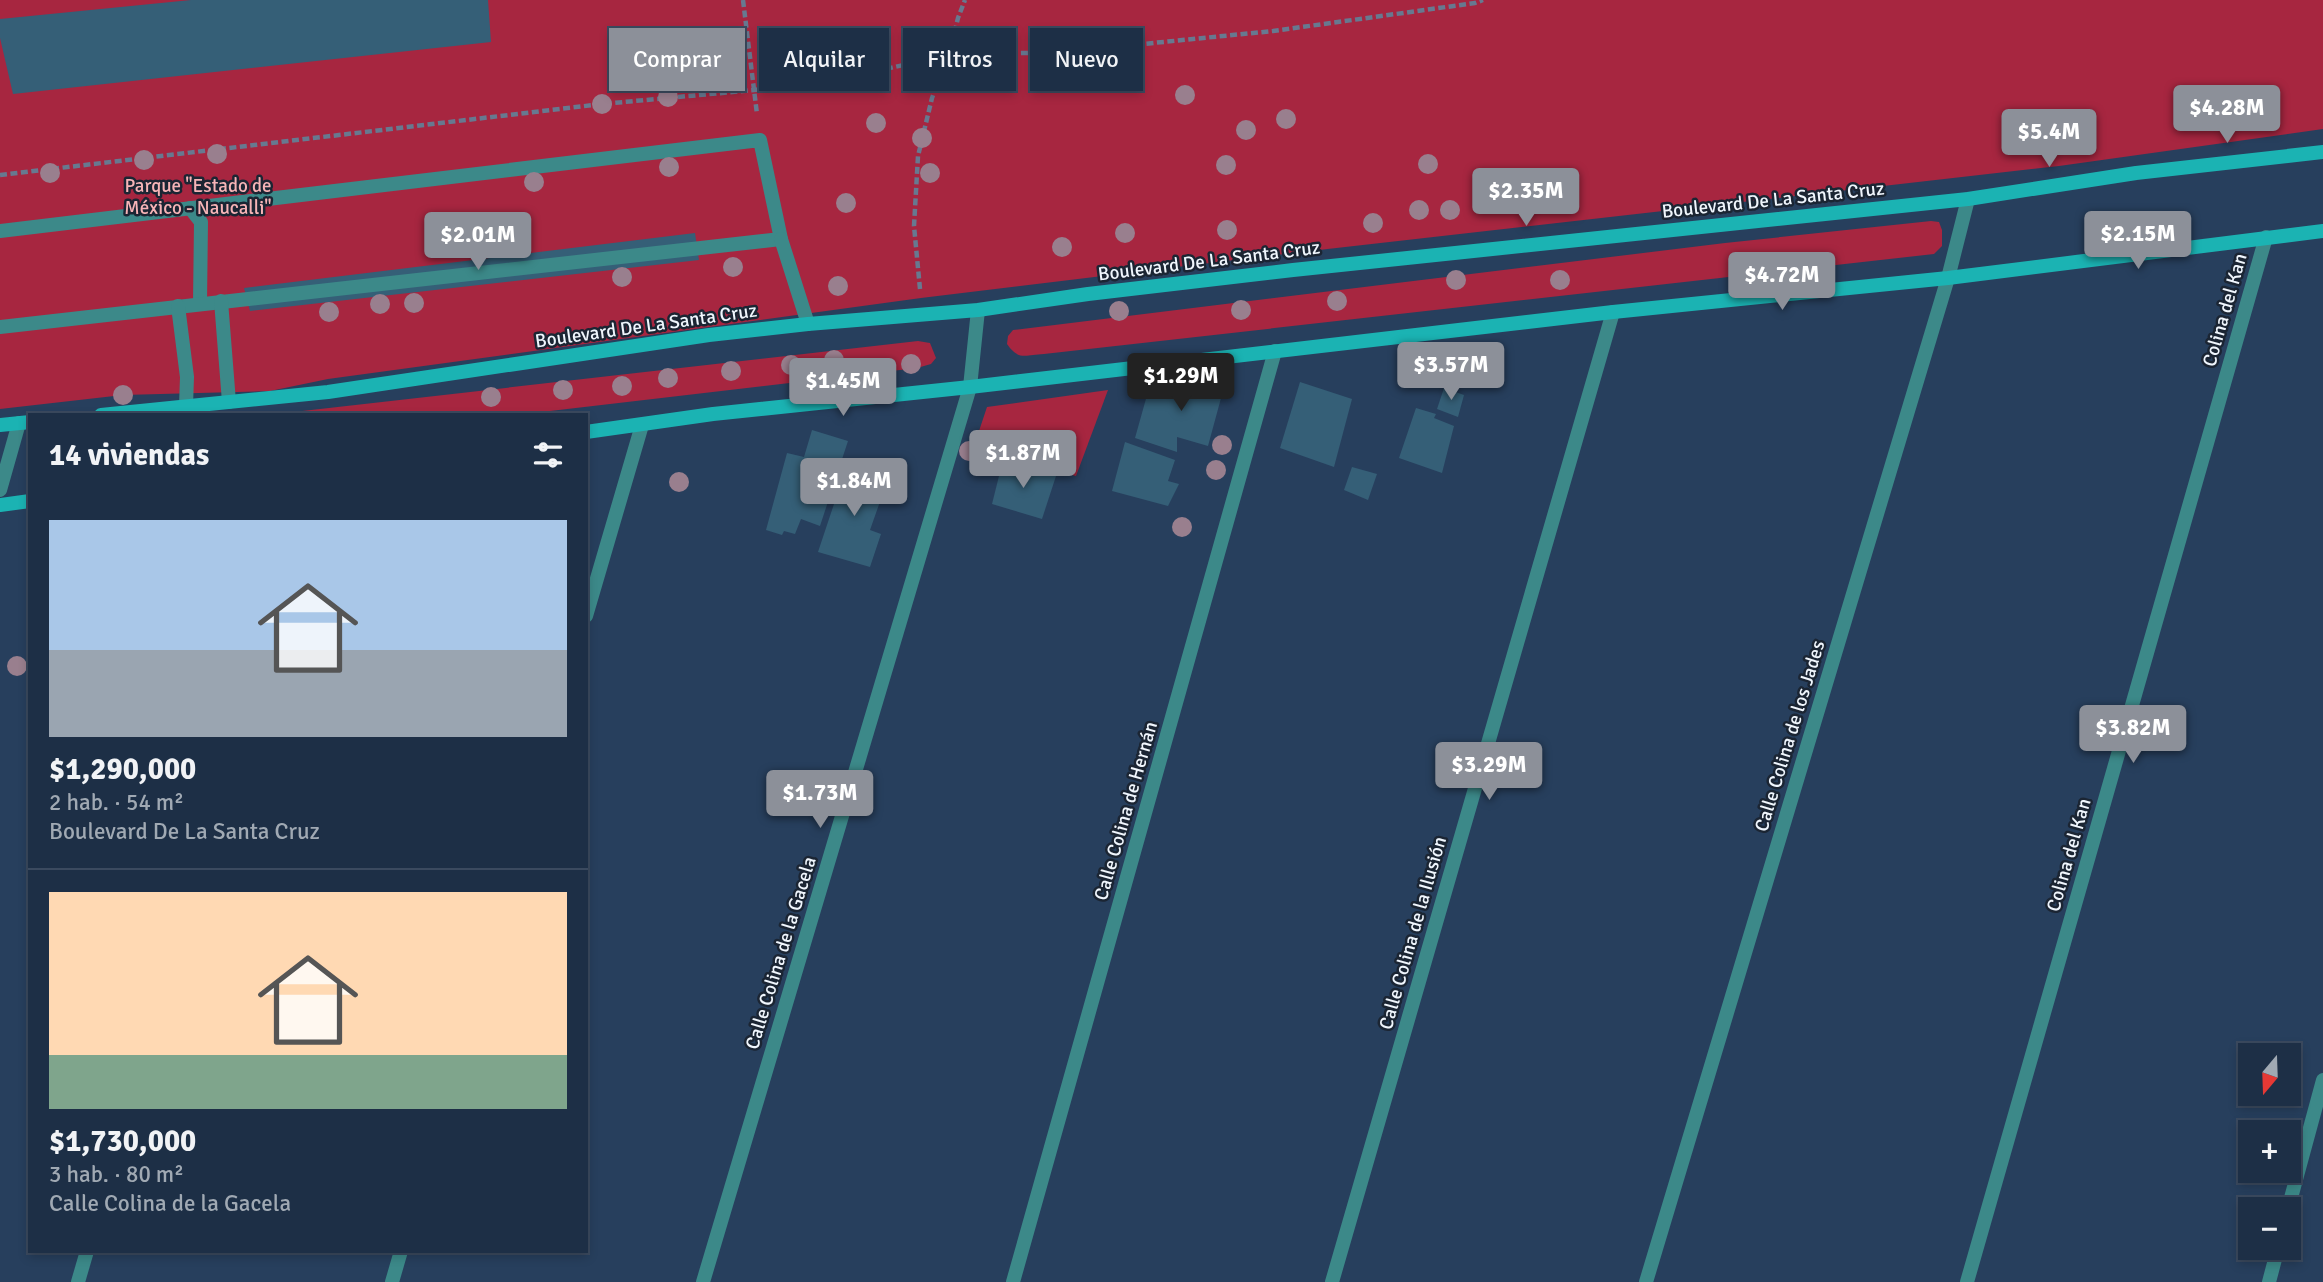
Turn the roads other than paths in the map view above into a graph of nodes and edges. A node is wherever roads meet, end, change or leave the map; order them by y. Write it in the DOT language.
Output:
graph roads {
  1 [pos="2323,152"];
  2 [pos="1968,200"];
  3 [pos="190,208"];
  4 [pos="0,231"];
  5 [pos="2323,231"];
  6 [pos="2266,237"];
  7 [pos="781,239"];
  8 [pos="1948,278"];
  9 [pos="221,301"];
  10 [pos="200,303"];
  11 [pos="178,306"];
  12 [pos="978,310"];
  13 [pos="1613,312"];
  14 [pos="808,324"];
  15 [pos="0,327"];
  16 [pos="1275,351"];
  17 [pos="970,387"];
  18 [pos="229,402"];
  19 [pos="186,406"];
  20 [pos="120,413"];
  21 [pos="24,422"];
  22 [pos="0,425"];
  23 [pos="642,425"];
  24 [pos="588,432"];
  25 [pos="0,490"];
  26 [pos="28,501"];
  27 [pos="0,505"];
  28 [pos="588,609"];
  29 [pos="2323,1080"];
  30 [pos="2291,1197"];
  31 [pos="86,1253"];
  32 [pos="400,1253"];
  33 [pos="2275,1260"];
  34 [pos="78,1282"];
  35 [pos="392,1282"];
  36 [pos="703,1282"];
  37 [pos="1013,1282"];
  38 [pos="1332,1282"];
  39 [pos="1646,1282"];
  40 [pos="1967,1282"];
  41 [pos="2269,1282"];
  1 -- 2 [label="main road, Boulevard De La Santa Cruz"];
  2 -- 8 [label="street, Calle Colina de los Jades"];
  2 -- 12 [label="main road, Boulevard De La Santa Cruz"];
  3 -- 4 [label="street"];
  3 -- 7 [label="street"];
  3 -- 10 [label="street"];
  5 -- 6 [label="main road"];
  6 -- 8 [label="main road"];
  6 -- 40 [label="street, Colina del Kan"];
  7 -- 9 [label="street"];
  7 -- 14 [label="street"];
  8 -- 13 [label="main road"];
  8 -- 39 [label="street, Calle Colina de los Jades"];
  9 -- 10 [label="street"];
  9 -- 18 [label="street"];
  10 -- 11 [label="street"];
  11 -- 15 [label="street"];
  11 -- 19 [label="street"];
  12 -- 14 [label="main road, Boulevard De La Santa Cruz"];
  12 -- 17 [label="street, Calle Colina de la Gacela"];
  13 -- 16 [label="main road"];
  13 -- 38 [label="street, Calle Colina de la Ilusión"];
  14 -- 18 [label="main road, Boulevard De La Santa Cruz"];
  16 -- 17 [label="main road"];
  16 -- 37 [label="street, Calle Colina de Hernán"];
  17 -- 23 [label="main road"];
  17 -- 36 [label="street, Calle Colina de la Gacela"];
  18 -- 19 [label="main road, Boulevard De La Santa Cruz"];
  19 -- 20 [label="main road, Boulevard De La Santa Cruz"];
  21 -- 22 [label="main road"];
  21 -- 25 [label="street"];
  23 -- 24 [label="main road"];
  23 -- 28 [label="street"];
  26 -- 27 [label="main road"];
  29 -- 30 [label="street"];
  31 -- 34 [label="street"];
  32 -- 35 [label="street"];
  33 -- 41 [label="street"];
}
